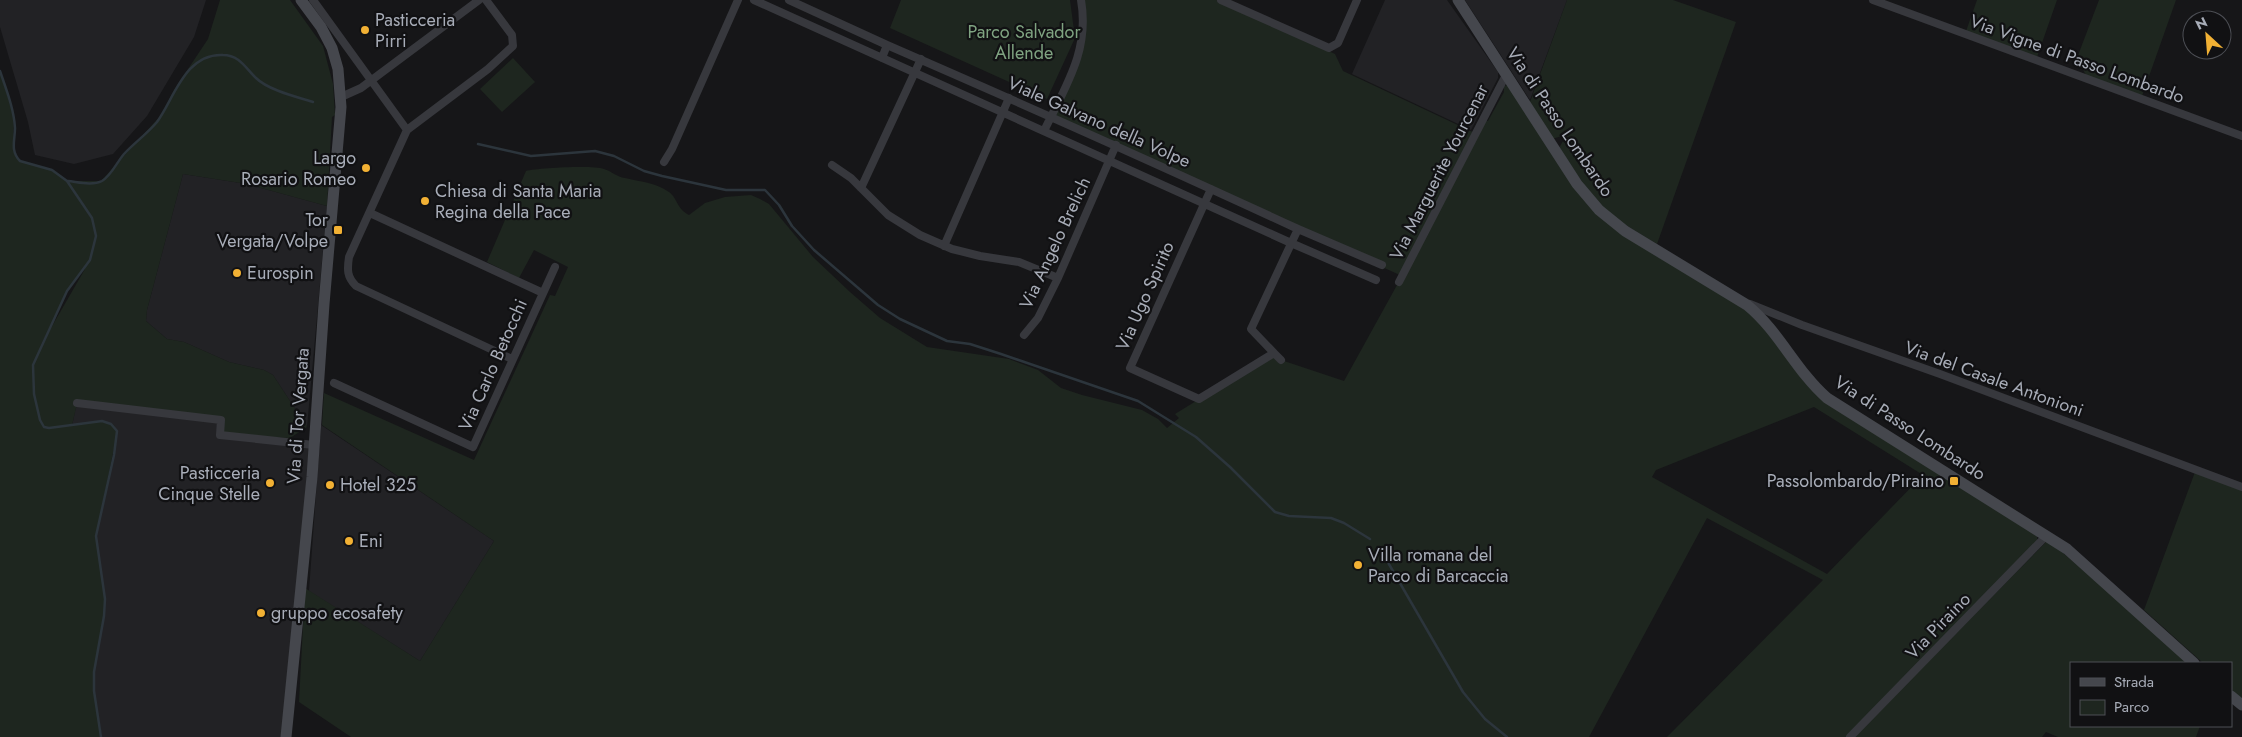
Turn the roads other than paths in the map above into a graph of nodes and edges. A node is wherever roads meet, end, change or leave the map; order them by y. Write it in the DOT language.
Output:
graph roads {
  1 [pos="301,0"];
  2 [pos="313,0"];
  3 [pos="479,0"];
  4 [pos="486,0"];
  5 [pos="738,0"];
  6 [pos="754,0"];
  7 [pos="789,0"];
  8 [pos="1081,0"];
  9 [pos="1221,0"];
  10 [pos="1357,0"];
  11 [pos="1458,0"];
  12 [pos="1873,0"];
  13 [pos="888,45"];
  14 [pos="882,58"];
  15 [pos="921,59"];
  16 [pos="915,72"];
  17 [pos="1506,75"];
  18 [pos="371,81"];
  19 [pos="341,97"];
  20 [pos="1009,98"];
  21 [pos="1003,112"];
  22 [pos="1051,116"];
  23 [pos="407,130"];
  24 [pos="1044,131"];
  25 [pos="2242,136"];
  26 [pos="1116,145"];
  27 [pos="1110,160"];
  28 [pos="664,162"];
  29 [pos="832,165"];
  30 [pos="861,188"];
  31 [pos="1211,189"];
  32 [pos="1203,203"];
  33 [pos="370,213"];
  34 [pos="1298,229"];
  35 [pos="1291,243"];
  36 [pos="944,246"];
  37 [pos="1382,265"];
  38 [pos="555,267"];
  39 [pos="1058,278"];
  40 [pos="1376,280"];
  41 [pos="1399,282"];
  42 [pos="543,293"];
  43 [pos="1737,298"];
  44 [pos="1024,336"];
  45 [pos="1274,353"];
  46 [pos="512,359"];
  47 [pos="1281,360"];
  48 [pos="334,383"];
  49 [pos="77,403"];
  50 [pos="314,445"];
  51 [pos="2242,487"];
  52 [pos="2047,536"];
  53 [pos="2193,662"];
  54 [pos="2232,697"];
  55 [pos="2242,706"];
  56 [pos="286,737"];
  57 [pos="1850,737"];
  1 -- 19 [label="street, Via di Tor Vergata"];
  2 -- 18 [label="street"];
  3 -- 18 [label="street"];
  4 -- 23 [label="street"];
  5 -- 28 [label="street"];
  6 -- 14 [label="street, Viale Galvano della Volpe"];
  7 -- 13 [label="street, Viale Galvano della Volpe"];
  8 -- 22 [label="street"];
  9 -- 10 [label="street"];
  11 -- 17 [label="street, Via di Passo Lombardo"];
  12 -- 25 [label="street, Via Vigne di Passo Lombardo"];
  13 -- 14 [label="street"];
  13 -- 15 [label="street, Viale Galvano della Volpe"];
  14 -- 16 [label="street, Viale Galvano della Volpe"];
  15 -- 16 [label="street"];
  15 -- 20 [label="street, Viale Galvano della Volpe"];
  16 -- 21 [label="street, Viale Galvano della Volpe"];
  16 -- 30 [label="street"];
  17 -- 41 [label="street, Via Marguerite Yourcenar"];
  17 -- 43 [label="street, Via di Passo Lombardo"];
  18 -- 19 [label="street"];
  18 -- 23 [label="street"];
  19 -- 50 [label="street, Via di Tor Vergata"];
  20 -- 21 [label="street"];
  20 -- 22 [label="street, Viale Galvano della Volpe"];
  21 -- 24 [label="street, Viale Galvano della Volpe"];
  21 -- 36 [label="street"];
  22 -- 24 [label="street"];
  22 -- 26 [label="street, Viale Galvano della Volpe"];
  23 -- 33 [label="street"];
  24 -- 27 [label="street, Viale Galvano della Volpe"];
  26 -- 27 [label="street, Via Angelo Brelich"];
  26 -- 31 [label="street, Viale Galvano della Volpe"];
  27 -- 32 [label="street, Viale Galvano della Volpe"];
  27 -- 39 [label="street, Via Angelo Brelich"];
  29 -- 30 [label="street"];
  30 -- 36 [label="street"];
  31 -- 32 [label="street, Via Ugo Spirito"];
  31 -- 34 [label="street, Viale Galvano della Volpe"];
  32 -- 35 [label="street, Viale Galvano della Volpe"];
  32 -- 45 [label="street, Via Ugo Spirito"];
  33 -- 42 [label="street"];
  33 -- 46 [label="street"];
  34 -- 35 [label="street"];
  34 -- 37 [label="street, Viale Galvano della Volpe"];
  35 -- 40 [label="street, Viale Galvano della Volpe"];
  35 -- 45 [label="street"];
  36 -- 39 [label="street"];
  38 -- 42 [label="street, Via Carlo Betocchi"];
  39 -- 44 [label="street, Via Angelo Brelich"];
  42 -- 46 [label="street, Via Carlo Betocchi"];
  43 -- 51 [label="street, Via del Casale Antonioni"];
  43 -- 52 [label="street, Via di Passo Lombardo"];
  45 -- 47 [label="street"];
  46 -- 48 [label="street, Via Carlo Betocchi"];
  49 -- 50 [label="street"];
  50 -- 56 [label="street, Via di Tor Vergata"];
  52 -- 53 [label="street, Via di Passo Lombardo"];
  52 -- 57 [label="street, Via Piraino"];
  54 -- 55 [label="street"];
}
